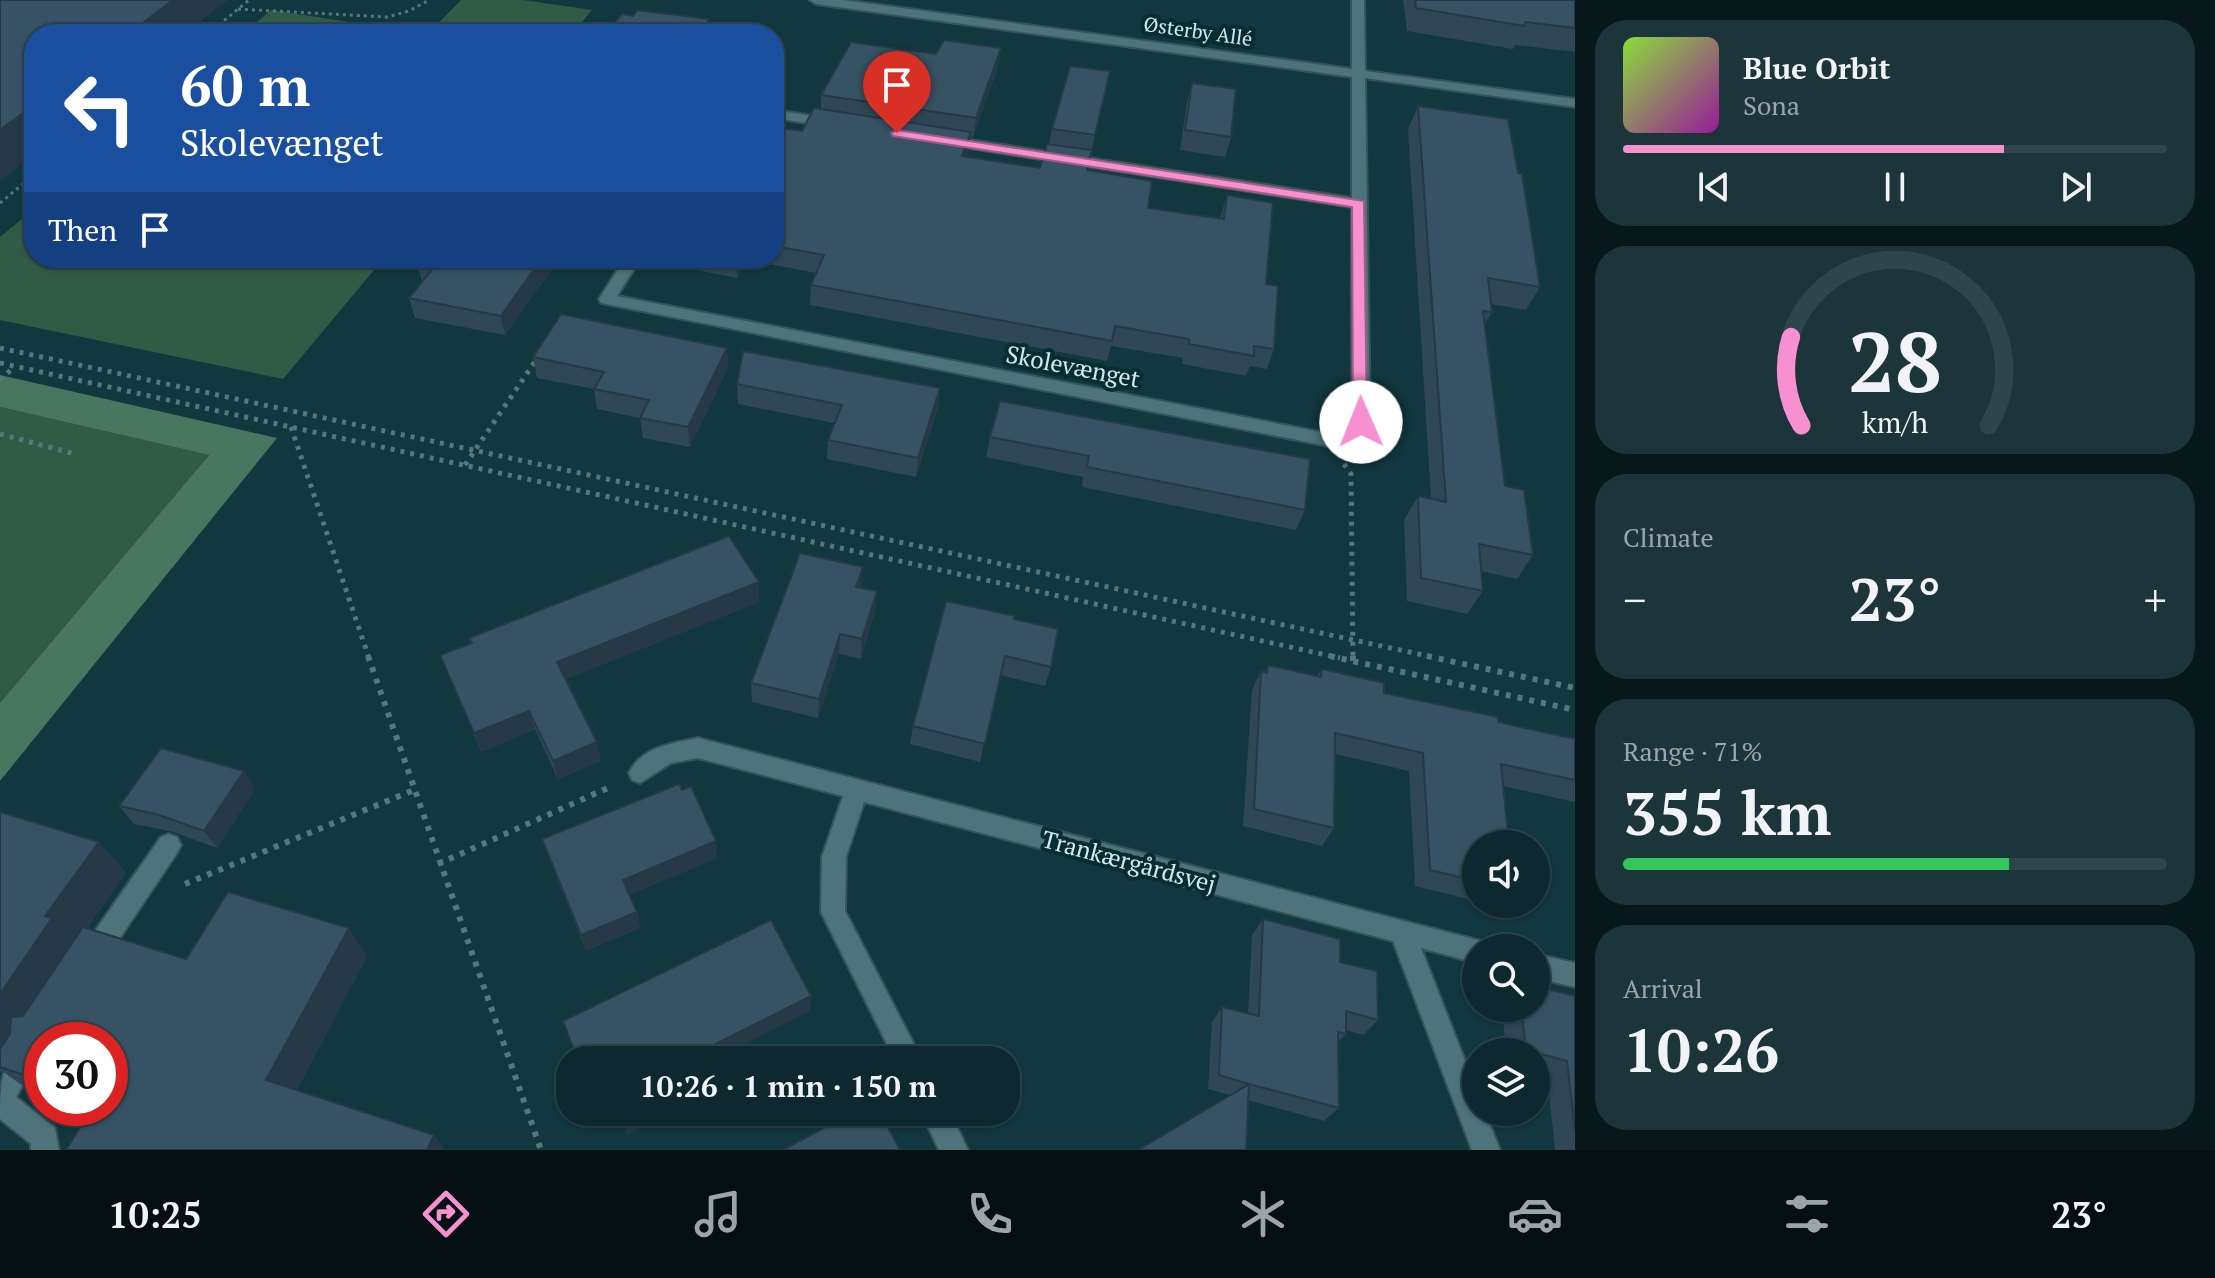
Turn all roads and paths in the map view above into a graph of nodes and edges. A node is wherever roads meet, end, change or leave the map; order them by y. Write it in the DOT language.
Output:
graph roads {
  1 [pos="249,0"];
  2 [pos="429,0"];
  3 [pos="816,0"];
  4 [pos="1358,0"];
  5 [pos="260,2"];
  6 [pos="302,5"];
  7 [pos="238,9"];
  8 [pos="220,24"];
  9 [pos="1360,73"];
  10 [pos="1575,103"];
  11 [pos="784,116"];
  12 [pos="853,127"];
  13 [pos="932,139"];
  14 [pos="24,183"];
  15 [pos="0,203"];
  16 [pos="1359,204"];
  17 [pos="627,268"];
  18 [pos="0,348"];
  19 [pos="536,359"];
  20 [pos="0,363"];
  21 [pos="14,366"];
  22 [pos="0,380"];
  23 [pos="291,426"];
  24 [pos="0,434"];
  25 [pos="1328,440"];
  26 [pos="475,450"];
  27 [pos="75,454"];
  28 [pos="465,465"];
  29 [pos="1353,640"];
  30 [pos="1353,661"];
  31 [pos="1575,688"];
  32 [pos="1575,710"];
  33 [pos="640,773"];
  34 [pos="857,789"];
  35 [pos="414,790"];
  36 [pos="169,845"];
  37 [pos="438,864"];
  38 [pos="142,880"];
  39 [pos="1402,933"];
  40 [pos="1462,948"];
  41 [pos="1550,969"];
  42 [pos="1575,975"];
  43 [pos="75,982"];
  44 [pos="902,1046"];
  45 [pos="24,1062"];
  46 [pos="0,1099"];
  47 [pos="942,1126"];
  48 [pos="45,1150"];
  49 [pos="541,1150"];
  50 [pos="954,1150"];
  51 [pos="1486,1150"];
  1 -- 7 [label="path"];
  2 -- 6 [label="path"];
  3 -- 9 [label="street, Østerby Allé"];
  4 -- 9 [label="street"];
  5 -- 7 [label="path"];
  7 -- 8 [label="path"];
  9 -- 10 [label="street, Østerby Allé"];
  9 -- 16 [label="street"];
  11 -- 12 [label="street"];
  13 -- 16 [label="street"];
  14 -- 15 [label="path"];
  16 -- 25 [label="street"];
  17 -- 25 [label="street, Skolevænget"];
  18 -- 26 [label="path"];
  19 -- 26 [label="path"];
  20 -- 21 [label="path"];
  21 -- 22 [label="path"];
  21 -- 23 [label="path"];
  23 -- 28 [label="path"];
  23 -- 35 [label="path"];
  24 -- 27 [label="path"];
  25 -- 29 [label="path"];
  26 -- 28 [label="path"];
  26 -- 29 [label="path"];
  28 -- 30 [label="path"];
  29 -- 30 [label="path"];
  29 -- 31 [label="path"];
  30 -- 32 [label="path"];
  33 -- 34 [label="street, Trankærgårdsvej"];
  33 -- 37 [label="path"];
  34 -- 39 [label="street, Trankærgårdsvej"];
  34 -- 44 [label="street"];
  35 -- 37 [label="path"];
  35 -- 38 [label="path"];
  36 -- 38 [label="street"];
  37 -- 49 [label="path"];
  38 -- 43 [label="street"];
  39 -- 40 [label="street, Trankærgårdsvej"];
  39 -- 51 [label="street"];
  41 -- 42 [label="street"];
  45 -- 46 [label="street"];
  46 -- 48 [label="street"];
  47 -- 50 [label="street"];
}
